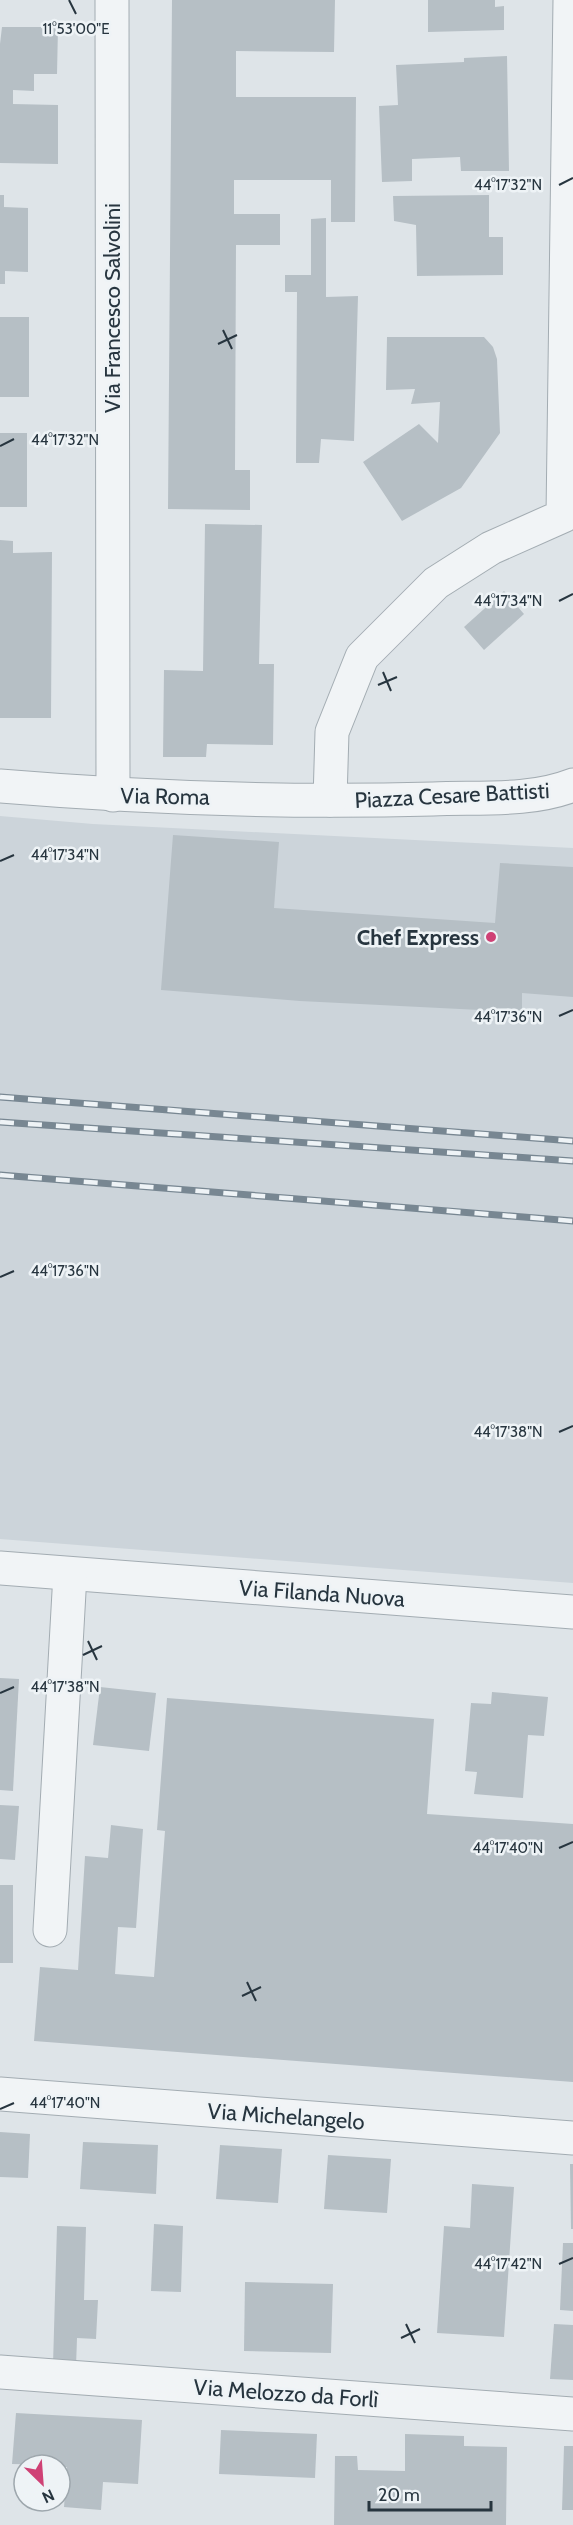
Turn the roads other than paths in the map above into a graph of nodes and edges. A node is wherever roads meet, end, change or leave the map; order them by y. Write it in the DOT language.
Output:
graph roads {
  1 [pos="112,0"];
  2 [pos="570,0"];
  3 [pos="573,785"];
  4 [pos="0,786"];
  5 [pos="113,795"];
  6 [pos="330,800"];
  7 [pos="0,1568"];
  8 [pos="70,1574"];
  9 [pos="573,1612"];
  10 [pos="50,1930"];
  11 [pos="0,2094"];
  12 [pos="573,2138"];
  13 [pos="0,2372"];
  14 [pos="573,2414"];
  1 -- 5 [label="street, Via Francesco Salvolini"];
  2 -- 6 [label="street"];
  3 -- 6 [label="street, Piazza Cesare Battisti"];
  4 -- 5 [label="street, Via Roma"];
  5 -- 6 [label="street, Via Roma"];
  7 -- 8 [label="street, Via Filanda Nuova"];
  8 -- 9 [label="street, Via Filanda Nuova"];
  8 -- 10 [label="street"];
  11 -- 12 [label="street, Via Michelangelo"];
  13 -- 14 [label="street, Via Melozzo da Forlì"];
}
